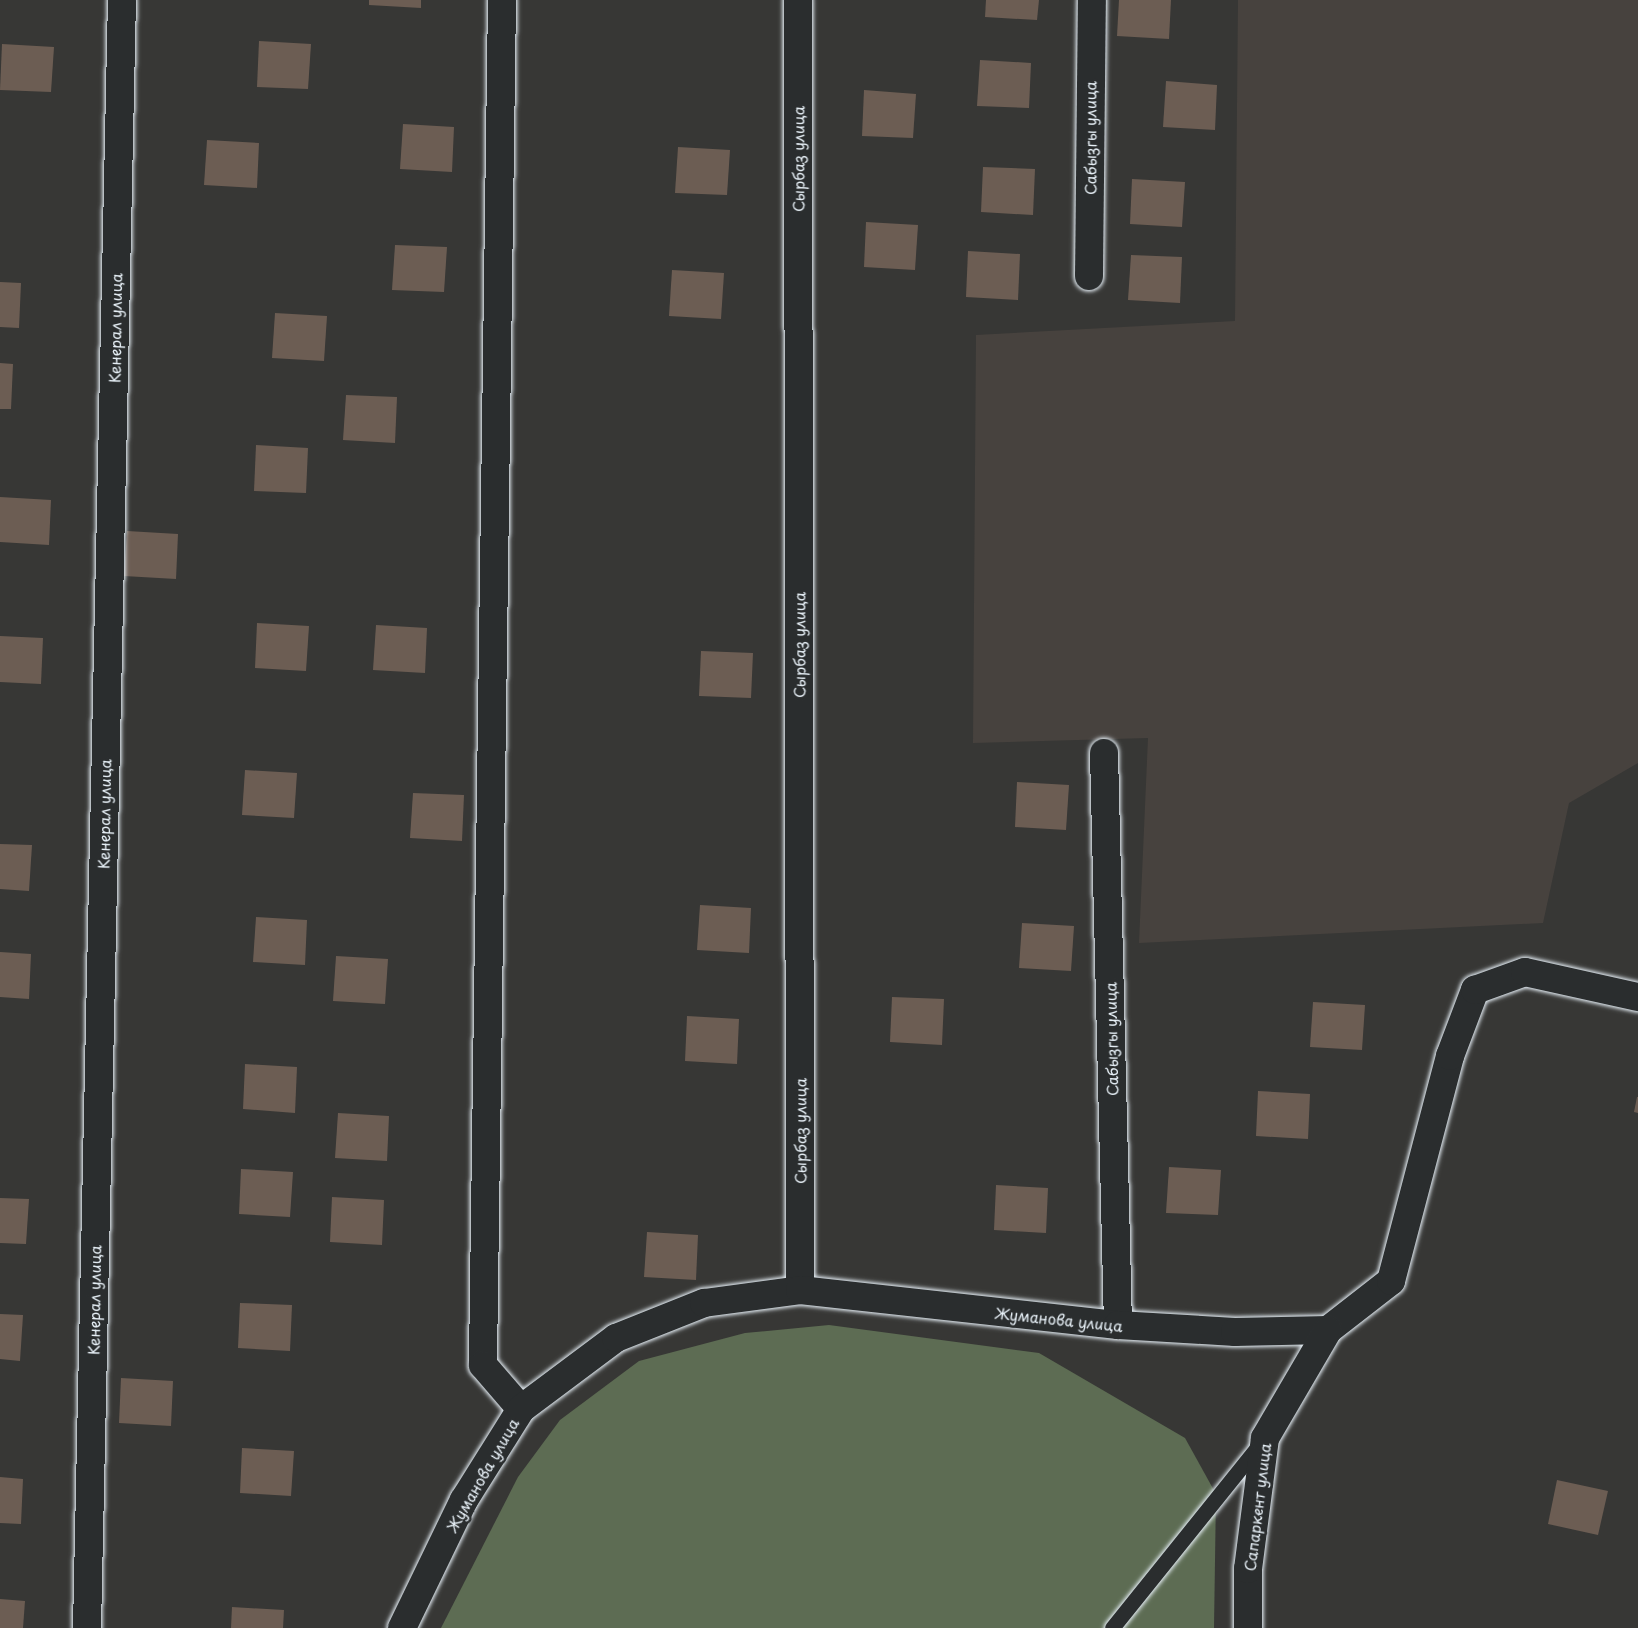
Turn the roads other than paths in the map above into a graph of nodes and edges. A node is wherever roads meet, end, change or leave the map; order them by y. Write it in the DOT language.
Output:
graph roads {
  1 [pos="122,0"];
  2 [pos="502,0"];
  3 [pos="798,0"];
  4 [pos="1092,0"];
  5 [pos="1089,276"];
  6 [pos="1104,753"];
  7 [pos="1638,997"];
  8 [pos="800,1290"];
  9 [pos="1118,1325"];
  10 [pos="1328,1330"];
  11 [pos="521,1409"];
  12 [pos="1265,1438"];
  13 [pos="87,1628"];
  14 [pos="402,1628"];
  15 [pos="1112,1628"];
  16 [pos="1248,1628"];
  1 -- 13 [label="street, Кенерал улица"];
  2 -- 11 [label="street"];
  3 -- 8 [label="street, Сырбаз улица"];
  4 -- 5 [label="street, Сабызгы улица"];
  6 -- 9 [label="street, Сабызгы улица"];
  7 -- 10 [label="street"];
  8 -- 9 [label="street, Жуманова улица"];
  8 -- 11 [label="street, Жуманова улица"];
  9 -- 10 [label="street, Жуманова улица"];
  10 -- 12 [label="street, Сапаркент улица"];
  11 -- 14 [label="street, Жуманова улица"];
  12 -- 15 [label="lane"];
  12 -- 16 [label="street, Сапаркент улица"];
}
